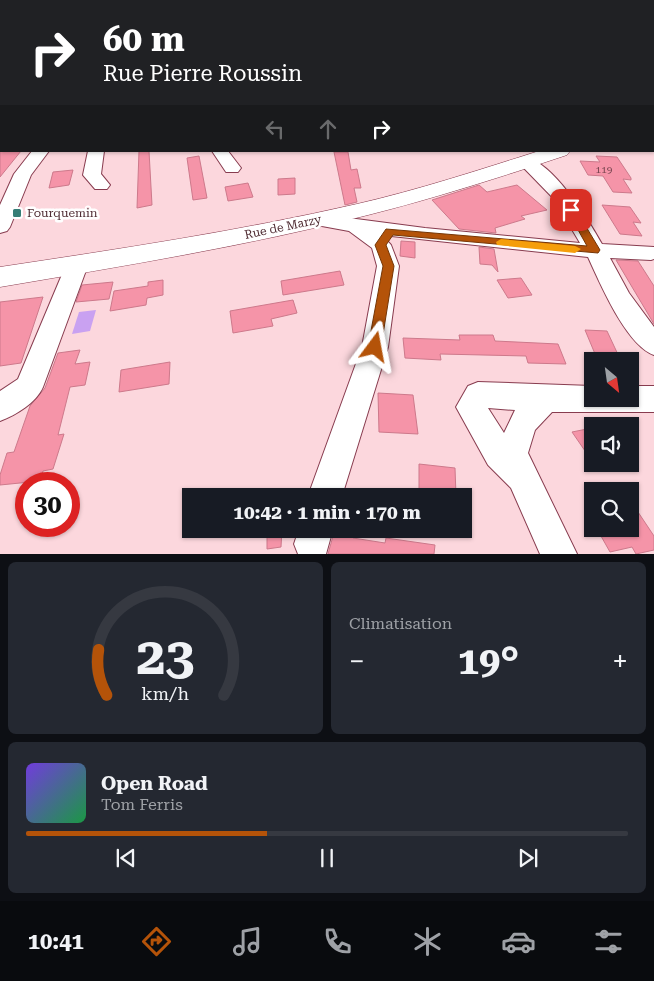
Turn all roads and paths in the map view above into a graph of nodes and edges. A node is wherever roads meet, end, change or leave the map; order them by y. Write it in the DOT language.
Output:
graph roads {
  1 [pos="40,152"];
  2 [pos="96,152"];
  3 [pos="221,152"];
  4 [pos="557,152"];
  5 [pos="526,162"];
  6 [pos="232,168"];
  7 [pos="101,185"];
  8 [pos="318,220"];
  9 [pos="2,224"];
  10 [pos="385,238"];
  11 [pos="594,250"];
  12 [pos="651,253"];
  13 [pos="77,264"];
  14 [pos="0,277"];
  15 [pos="654,344"];
  16 [pos="545,399"];
  17 [pos="654,399"];
  18 [pos="0,408"];
  19 [pos="521,476"];
  20 [pos="328,488"];
  21 [pos="559,554"];
  1 -- 9 [label="street"];
  2 -- 7 [label="street"];
  3 -- 6 [label="street"];
  4 -- 5 [label="main road, Rue de Marzy"];
  5 -- 8 [label="main road, Rue de Marzy"];
  5 -- 11 [label="street"];
  8 -- 10 [label="street"];
  8 -- 13 [label="main road, Rue de Marzy"];
  10 -- 11 [label="street"];
  10 -- 20 [label="street"];
  11 -- 12 [label="street"];
  11 -- 15 [label="street"];
  13 -- 14 [label="main road, Rue de Marzy"];
  13 -- 18 [label="street"];
  16 -- 17 [label="street"];
  16 -- 19 [label="street"];
  16 -- 19 [label="street"];
  19 -- 21 [label="street"];
}
